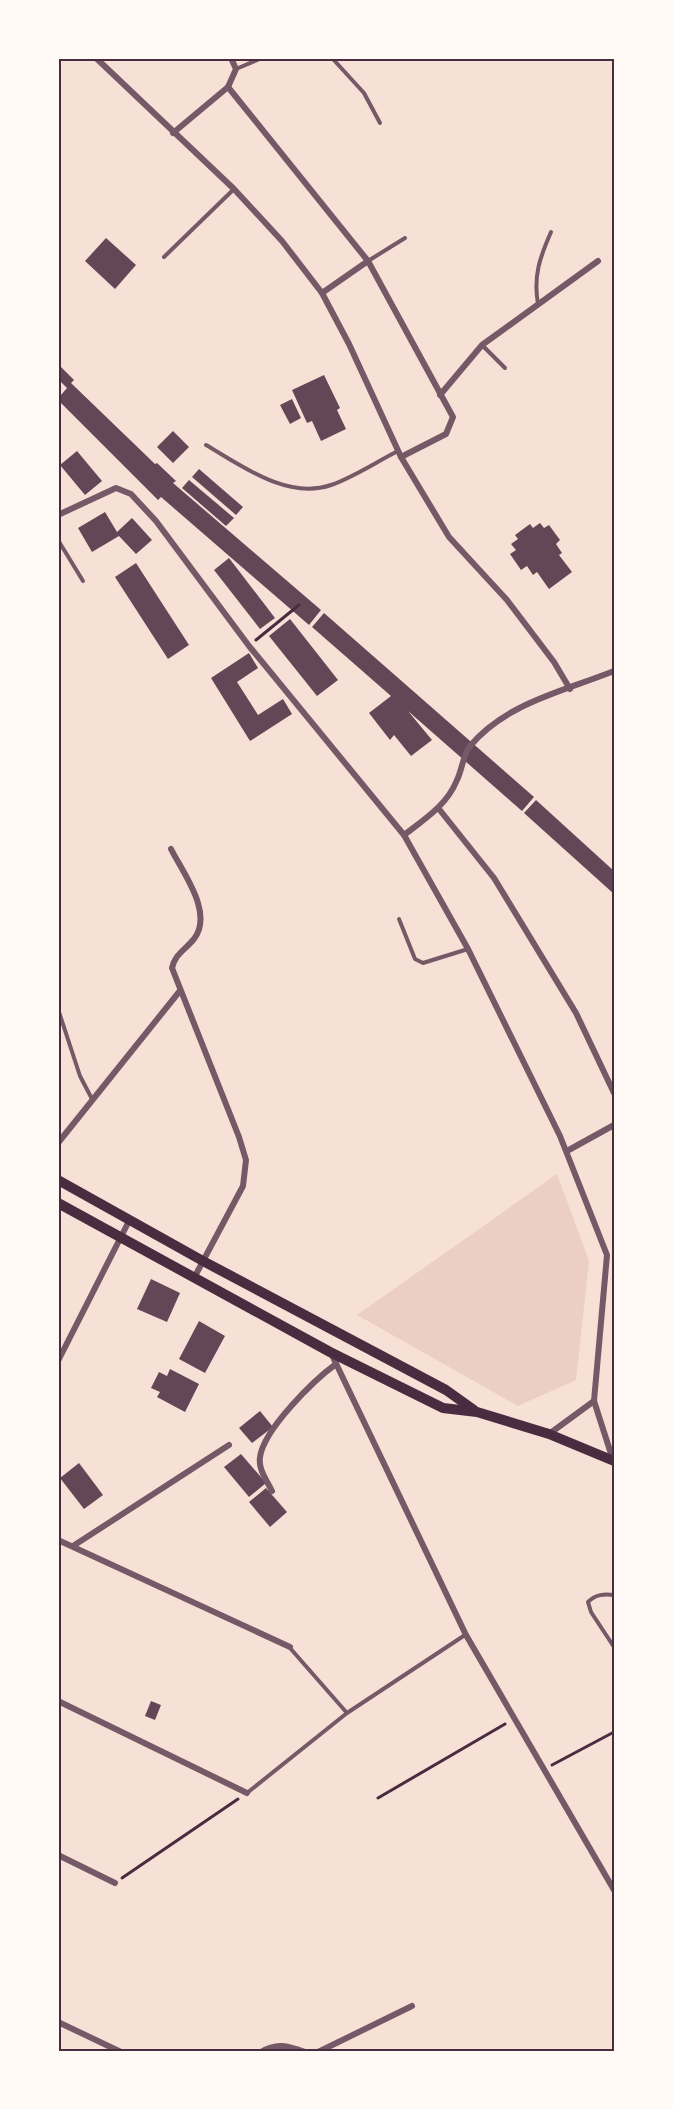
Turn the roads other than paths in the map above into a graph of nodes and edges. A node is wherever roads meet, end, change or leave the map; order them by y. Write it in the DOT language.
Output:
graph roads {
  1 [pos="96,58"];
  2 [pos="231,58"];
  3 [pos="262,58"];
  4 [pos="332,58"];
  5 [pos="236,69"];
  6 [pos="228,87"];
  7 [pos="380,123"];
  8 [pos="173,133"];
  9 [pos="234,189"];
  10 [pos="551,232"];
  11 [pos="405,238"];
  12 [pos="164,257"];
  13 [pos="368,261"];
  14 [pos="598,261"];
  15 [pos="322,293"];
  16 [pos="538,304"];
  17 [pos="482,345"];
  18 [pos="505,368"];
  19 [pos="440,395"];
  20 [pos="206,445"];
  21 [pos="400,454"];
  22 [pos="58,514"];
  23 [pos="58,540"];
  24 [pos="84,581"];
  25 [pos="615,671"];
  26 [pos="570,689"];
  27 [pos="439,809"];
  28 [pos="404,835"];
  29 [pos="171,849"];
  30 [pos="399,919"];
  31 [pos="468,950"];
  32 [pos="179,992"];
  33 [pos="58,1009"];
  34 [pos="615,1093"];
  35 [pos="93,1100"];
  36 [pos="615,1125"];
  37 [pos="58,1143"];
  38 [pos="567,1151"];
  39 [pos="58,1180"];
  40 [pos="58,1203"];
  41 [pos="129,1221"];
  42 [pos="120,1237"];
  43 [pos="607,1255"];
  44 [pos="615,1257"];
  45 [pos="203,1261"];
  46 [pos="194,1278"];
  47 [pos="330,1352"];
  48 [pos="58,1361"];
  49 [pos="336,1364"];
  50 [pos="594,1401"];
  51 [pos="477,1412"];
  52 [pos="549,1434"];
  53 [pos="229,1445"];
  54 [pos="614,1460"];
  55 [pos="272,1491"];
  56 [pos="58,1540"];
  57 [pos="73,1546"];
  58 [pos="615,1595"];
  59 [pos="466,1635"];
  60 [pos="290,1647"];
  61 [pos="615,1647"];
  62 [pos="59,1702"];
  63 [pos="347,1713"];
  64 [pos="247,1793"];
  65 [pos="58,1855"];
  66 [pos="115,1882"];
  67 [pos="615,1890"];
  68 [pos="412,2006"];
  69 [pos="58,2022"];
  70 [pos="121,2052"];
  71 [pos="261,2052"];
  72 [pos="305,2052"];
  73 [pos="318,2052"];
  1 -- 8 [label="street"];
  2 -- 5 [label="street"];
  3 -- 5 [label="lane"];
  4 -- 7 [label="lane"];
  5 -- 6 [label="street"];
  6 -- 8 [label="street"];
  6 -- 13 [label="street"];
  8 -- 9 [label="street"];
  9 -- 12 [label="lane"];
  9 -- 15 [label="street"];
  10 -- 16 [label="lane"];
  11 -- 13 [label="lane"];
  13 -- 15 [label="street"];
  13 -- 19 [label="street"];
  14 -- 16 [label="street"];
  15 -- 21 [label="street"];
  16 -- 17 [label="street"];
  17 -- 18 [label="lane"];
  17 -- 19 [label="street"];
  19 -- 21 [label="street"];
  20 -- 21 [label="lane"];
  21 -- 26 [label="street"];
  22 -- 28 [label="street"];
  23 -- 24 [label="lane"];
  25 -- 26 [label="street"];
  26 -- 27 [label="street"];
  27 -- 28 [label="street"];
  27 -- 34 [label="street"];
  28 -- 31 [label="street"];
  29 -- 32 [label="street"];
  30 -- 31 [label="lane"];
  31 -- 38 [label="street"];
  32 -- 35 [label="street"];
  32 -- 45 [label="street"];
  33 -- 35 [label="lane"];
  35 -- 37 [label="street"];
  36 -- 38 [label="street"];
  38 -- 43 [label="street"];
  39 -- 41 [label="main road"];
  40 -- 42 [label="main road"];
  41 -- 42 [label="street"];
  41 -- 45 [label="main road"];
  42 -- 46 [label="main road"];
  42 -- 48 [label="street"];
  43 -- 44 [label="street"];
  43 -- 50 [label="street"];
  45 -- 46 [label="street"];
  45 -- 51 [label="main road"];
  46 -- 47 [label="main road"];
  47 -- 49 [label="street"];
  47 -- 51 [label="main road"];
  49 -- 55 [label="street"];
  49 -- 59 [label="street"];
  50 -- 52 [label="street"];
  50 -- 54 [label="street"];
  51 -- 52 [label="main road"];
  52 -- 54 [label="main road"];
  53 -- 57 [label="street"];
  56 -- 57 [label="street"];
  57 -- 60 [label="street"];
  58 -- 61 [label="lane"];
  59 -- 63 [label="lane"];
  59 -- 67 [label="street"];
  60 -- 63 [label="lane"];
  62 -- 64 [label="street"];
  63 -- 64 [label="lane"];
  65 -- 66 [label="street"];
  68 -- 73 [label="street"];
  69 -- 70 [label="street"];
  71 -- 72 [label="street"];
}
